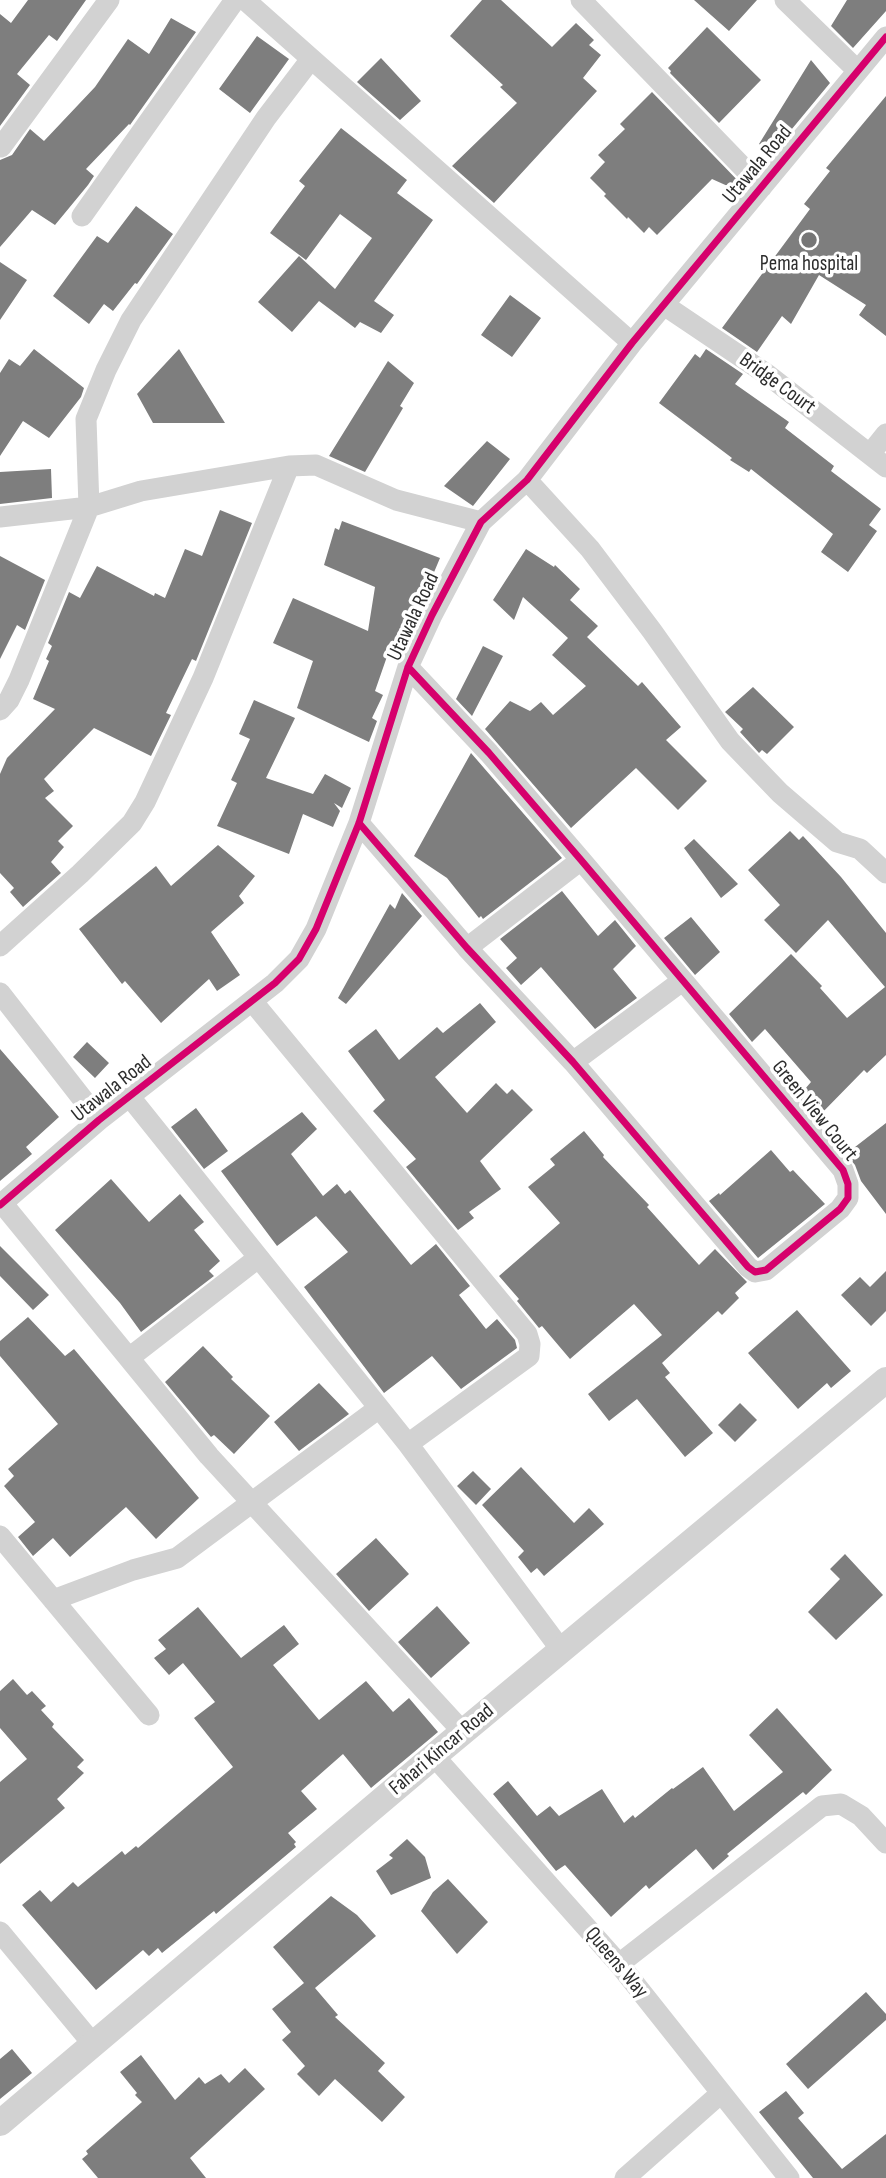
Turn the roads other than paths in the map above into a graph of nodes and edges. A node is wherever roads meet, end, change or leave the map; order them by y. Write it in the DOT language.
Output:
graph roads {
  1 [pos="109,0"];
  2 [pos="235,0"];
  3 [pos="244,0"];
  4 [pos="581,0"];
  5 [pos="785,0"];
  6 [pos="886,37"];
  7 [pos="311,59"];
  8 [pos="858,71"];
  9 [pos="1,147"];
  10 [pos="762,187"];
  11 [pos="82,216"];
  12 [pos="664,305"];
  13 [pos="632,344"];
  14 [pos="886,433"];
  15 [pos="878,461"];
  16 [pos="289,466"];
  17 [pos="527,480"];
  18 [pos="89,507"];
  19 [pos="0,517"];
  20 [pos="481,522"];
  21 [pos="408,667"];
  22 [pos="0,710"];
  23 [pos="359,824"];
  24 [pos="581,860"];
  25 [pos="886,873"];
  26 [pos="0,946"];
  27 [pos="467,948"];
  28 [pos="682,981"];
  29 [pos="0,993"];
  30 [pos="252,1001"];
  31 [pos="573,1062"];
  32 [pos="130,1097"];
  33 [pos="99,1120"];
  34 [pos="1,1204"];
  35 [pos="258,1258"];
  36 [pos="129,1358"];
  37 [pos="886,1380"];
  38 [pos="379,1408"];
  39 [pos="408,1444"];
  40 [pos="251,1502"];
  41 [pos="0,1536"];
  42 [pos="53,1600"];
  43 [pos="562,1651"];
  44 [pos="149,1715"];
  45 [pos="463,1732"];
  46 [pos="434,1756"];
  47 [pos="886,1843"];
  48 [pos="0,1932"];
  49 [pos="619,1964"];
  50 [pos="93,2043"];
  51 [pos="720,2094"];
  52 [pos="0,2123"];
  53 [pos="625,2178"];
  54 [pos="789,2178"];
  1 -- 9 [label="street"];
  2 -- 11 [label="street"];
  3 -- 7 [label="street"];
  4 -- 10 [label="street"];
  5 -- 8 [label="street"];
  6 -- 8 [label="street, Utawala Road"];
  7 -- 13 [label="street"];
  7 -- 18 [label="street"];
  8 -- 10 [label="street, Utawala Road"];
  10 -- 12 [label="street, Utawala Road"];
  12 -- 13 [label="street, Utawala Road"];
  12 -- 15 [label="street, Bridge Court"];
  13 -- 17 [label="street, Utawala Road"];
  14 -- 15 [label="street"];
  16 -- 18 [label="street"];
  16 -- 20 [label="street"];
  16 -- 26 [label="street"];
  17 -- 20 [label="street, Utawala Road"];
  17 -- 25 [label="street"];
  18 -- 19 [label="street"];
  18 -- 22 [label="street"];
  20 -- 21 [label="street, Utawala Road"];
  21 -- 23 [label="street, Utawala Road"];
  21 -- 24 [label="street, Green View Court"];
  23 -- 27 [label="street, Green View Court"];
  23 -- 30 [label="street, Utawala Road"];
  24 -- 27 [label="street"];
  24 -- 28 [label="street, Green View Court"];
  27 -- 31 [label="street, Green View Court"];
  28 -- 31 [label="street"];
  28 -- 31 [label="street, Green View Court"];
  29 -- 33 [label="street"];
  30 -- 32 [label="street, Utawala Road"];
  30 -- 39 [label="street"];
  32 -- 33 [label="street, Utawala Road"];
  32 -- 35 [label="street"];
  33 -- 34 [label="street, Utawala Road"];
  34 -- 36 [label="street"];
  35 -- 36 [label="street"];
  35 -- 38 [label="street"];
  36 -- 40 [label="street"];
  37 -- 43 [label="street, Fahari Kincar Road"];
  38 -- 39 [label="street"];
  38 -- 40 [label="street"];
  39 -- 43 [label="street"];
  40 -- 42 [label="street"];
  40 -- 45 [label="street"];
  41 -- 42 [label="street"];
  42 -- 44 [label="street"];
  43 -- 45 [label="street, Fahari Kincar Road"];
  45 -- 46 [label="street, Fahari Kincar Road"];
  46 -- 49 [label="street, Queens Way"];
  46 -- 50 [label="street, Fahari Kincar Road"];
  47 -- 49 [label="street"];
  48 -- 50 [label="street"];
  49 -- 51 [label="street, Queens Way"];
  50 -- 52 [label="street, Fahari Kincar Road"];
  51 -- 53 [label="street"];
  51 -- 54 [label="street, Queens Way"];
}
